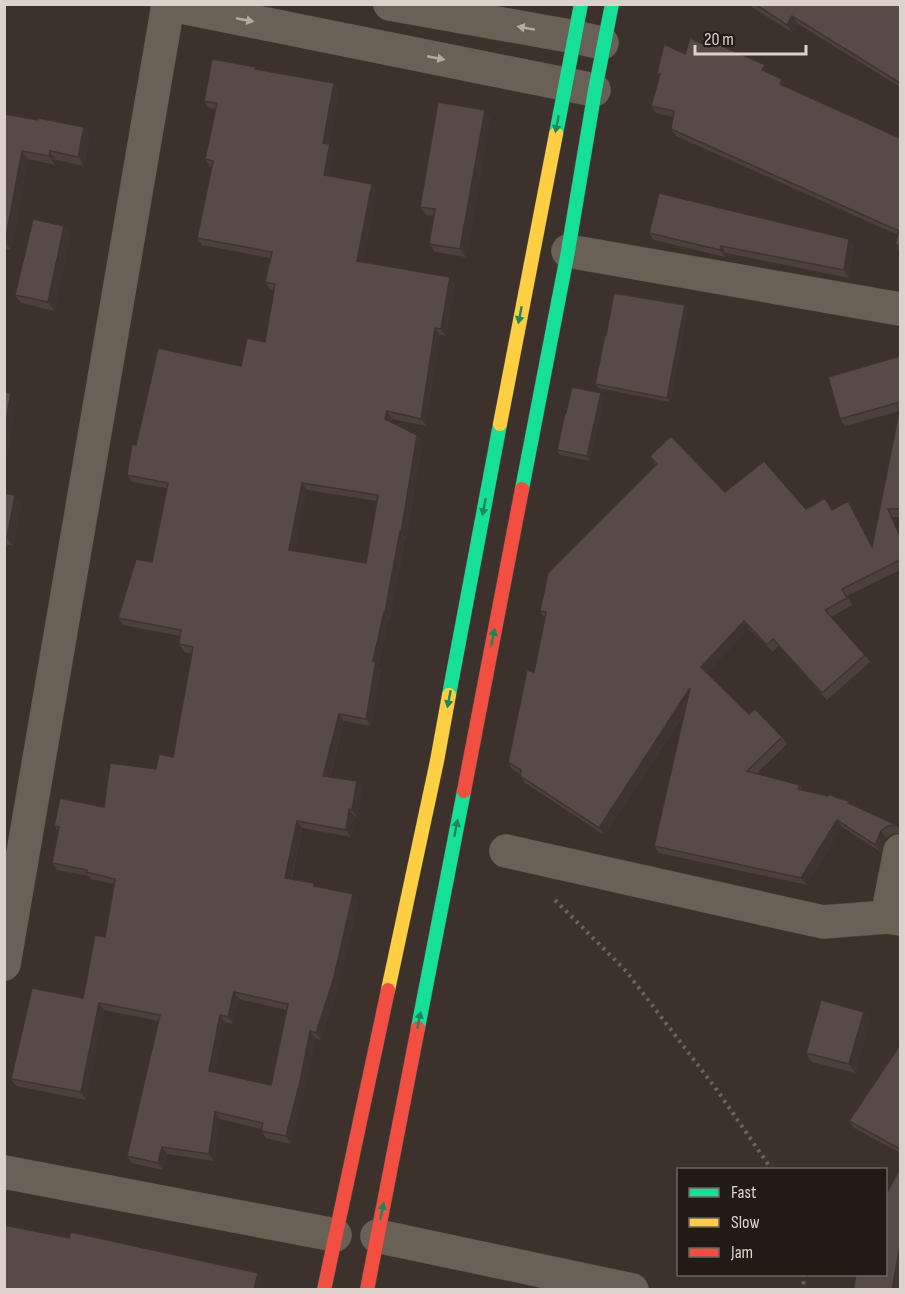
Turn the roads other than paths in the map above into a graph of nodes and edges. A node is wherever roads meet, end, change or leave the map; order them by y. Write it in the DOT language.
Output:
graph roads {
  1 [pos="390,4"];
  2 [pos="580,4"];
  3 [pos="612,4"];
  4 [pos="167,5"];
  5 [pos="589,40"];
  6 [pos="580,86"];
  7 [pos="568,251"];
  8 [pos="900,309"];
  9 [pos="506,851"];
  10 [pos="900,851"];
  11 [pos="894,918"];
  12 [pos="4,964"];
  13 [pos="4,1172"];
  14 [pos="335,1235"];
  15 [pos="377,1236"];
  16 [pos="324,1290"];
  17 [pos="367,1290"];
  18 [pos="632,1290"];
  5 -- 1 [label="street, one-way"];
  2 -- 5 [label="street"];
  3 -- 5 [label="street"];
  4 -- 6 [label="street, one-way"];
  4 -- 12 [label="street"];
  5 -- 6 [label="street"];
  5 -- 6 [label="street"];
  6 -- 7 [label="street"];
  6 -- 14 [label="street, one-way"];
  7 -- 8 [label="street"];
  15 -- 7 [label="street, one-way"];
  9 -- 11 [label="street"];
  10 -- 11 [label="street"];
  13 -- 14 [label="street"];
  14 -- 16 [label="street"];
  15 -- 17 [label="street"];
  15 -- 18 [label="street"];
}
